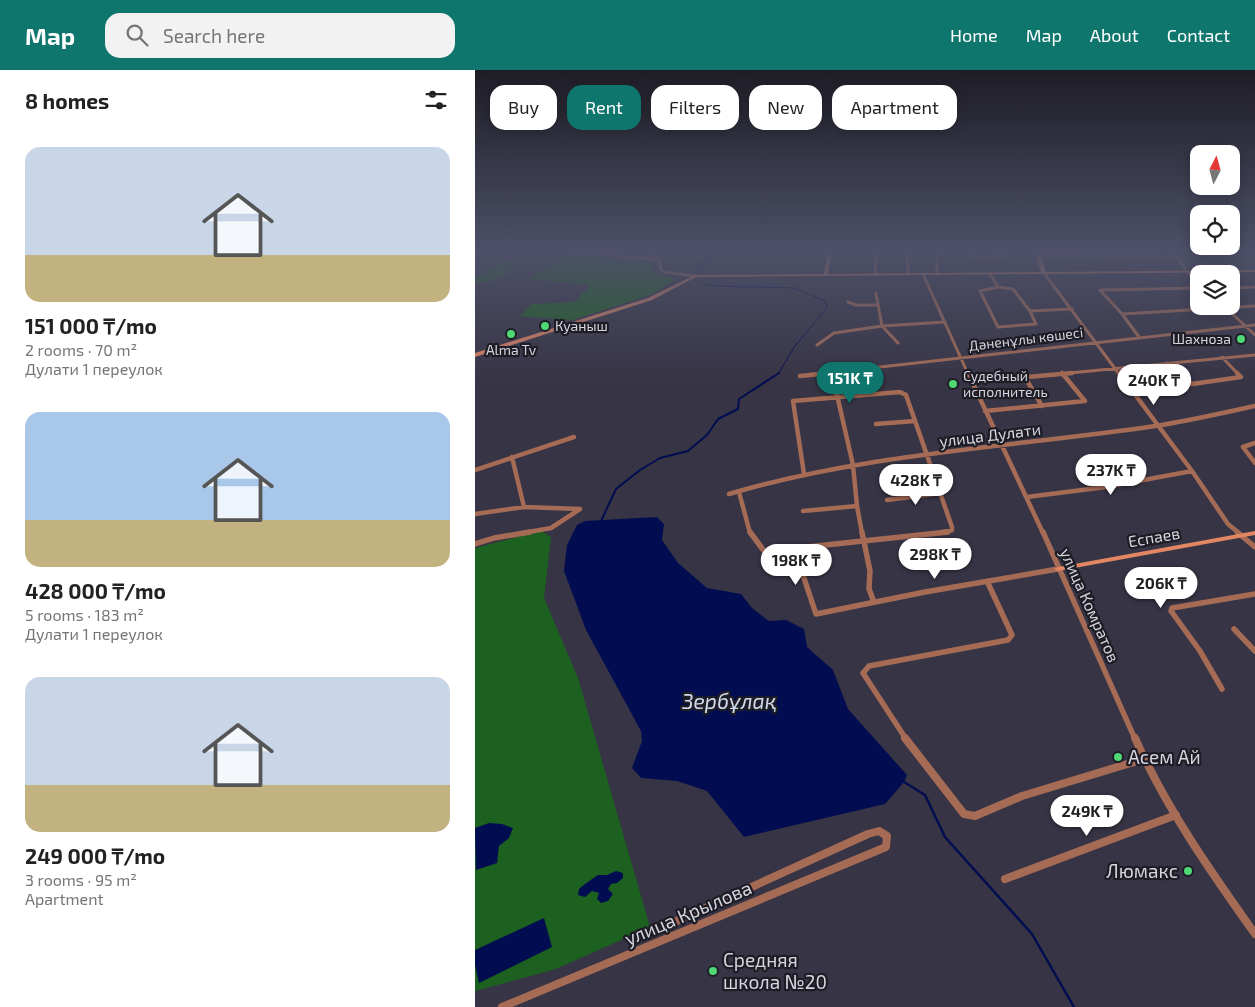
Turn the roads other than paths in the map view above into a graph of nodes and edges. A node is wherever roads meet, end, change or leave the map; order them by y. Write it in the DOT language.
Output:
graph roads {
  1 [pos="658,295"];
  2 [pos="876,295"];
  3 [pos="932,295"];
  4 [pos="982,295"];
  5 [pos="1017,295"];
  6 [pos="1061,295"];
  7 [pos="1104,295"];
  8 [pos="848,302"];
  9 [pos="877,305"];
  10 [pos="1255,306"];
  11 [pos="1240,307"];
  12 [pos="1072,309"];
  13 [pos="1190,310"];
  14 [pos="1030,311"];
  15 [pos="1122,314"];
  16 [pos="1233,315"];
  17 [pos="945,322"];
  18 [pos="1255,324"];
  19 [pos="882,326"];
  20 [pos="1245,326"];
  21 [pos="1255,335"];
  22 [pos="1139,337"];
  23 [pos="1093,342"];
  24 [pos="898,343"];
  25 [pos="817,345"];
  26 [pos="475,355"];
  27 [pos="1255,355"];
  28 [pos="1222,357"];
  29 [pos="960,358"];
  30 [pos="1167,362"];
  31 [pos="1113,367"];
  32 [pos="832,373"];
  33 [pos="1062,374"];
  34 [pos="800,376"];
  35 [pos="838,396"];
  36 [pos="1043,406"];
  37 [pos="1255,406"];
  38 [pos="985,411"];
  39 [pos="915,421"];
  40 [pos="876,424"];
  41 [pos="1157,426"];
  42 [pos="574,437"];
  43 [pos="1255,443"];
  44 [pos="1001,446"];
  45 [pos="928,455"];
  46 [pos="512,457"];
  47 [pos="1255,463"];
  48 [pos="853,465"];
  49 [pos="475,470"];
  50 [pos="1192,471"];
  51 [pos="803,474"];
  52 [pos="739,492"];
  53 [pos="729,494"];
  54 [pos="941,494"];
  55 [pos="1027,497"];
  56 [pos="887,500"];
  57 [pos="857,506"];
  58 [pos="525,507"];
  59 [pos="803,511"];
  60 [pos="475,514"];
  61 [pos="1255,533"];
  62 [pos="1240,536"];
  63 [pos="864,541"];
  64 [pos="475,544"];
  65 [pos="1255,547"];
  66 [pos="764,551"];
  67 [pos="1058,569"];
  68 [pos="987,581"];
  69 [pos="1255,594"];
  70 [pos="875,602"];
  71 [pos="1234,629"];
  72 [pos="1255,651"];
  73 [pos="1222,689"];
  74 [pos="1144,759"];
  75 [pos="1177,815"];
  76 [pos="1005,879"];
  77 [pos="668,925"];
  78 [pos="1255,934"];
  79 [pos="502,1007"];
  1 -- 26 [label="main road"];
  2 -- 9 [label="street"];
  3 -- 17 [label="street, улица Комратов"];
  4 -- 14 [label="street"];
  5 -- 14 [label="street"];
  6 -- 12 [label="street"];
  7 -- 15 [label="street"];
  8 -- 9 [label="street"];
  9 -- 19 [label="street"];
  10 -- 11 [label="street"];
  12 -- 14 [label="street"];
  12 -- 23 [label="street"];
  13 -- 15 [label="street"];
  15 -- 22 [label="street"];
  16 -- 20 [label="street"];
  17 -- 19 [label="street"];
  17 -- 29 [label="street, улица Комратов"];
  18 -- 20 [label="street, Дәненұлы көшесі"];
  19 -- 24 [label="street"];
  19 -- 25 [label="street"];
  20 -- 21 [label="street"];
  20 -- 22 [label="street, Дәненұлы көшесі"];
  22 -- 23 [label="street, Дәненұлы көшесі"];
  23 -- 29 [label="street, Дәненұлы көшесі"];
  23 -- 31 [label="street"];
  27 -- 28 [label="street"];
  28 -- 30 [label="street"];
  28 -- 30 [label="street"];
  29 -- 32 [label="street, Дәненұлы көшесі"];
  29 -- 38 [label="street, улица Комратов"];
  30 -- 31 [label="street"];
  31 -- 33 [label="street"];
  31 -- 41 [label="street"];
  32 -- 34 [label="street, Дәненұлы көшесі"];
  32 -- 35 [label="street"];
  33 -- 36 [label="street"];
  33 -- 36 [label="street"];
  35 -- 39 [label="street"];
  35 -- 48 [label="street"];
  35 -- 51 [label="street"];
  36 -- 38 [label="street"];
  37 -- 41 [label="street, улица Дулати"];
  38 -- 44 [label="street, улица Комратов"];
  39 -- 40 [label="street"];
  39 -- 45 [label="street"];
  41 -- 44 [label="street, улица Дулати"];
  41 -- 50 [label="street"];
  42 -- 46 [label="street"];
  43 -- 47 [label="street"];
  44 -- 45 [label="street, улица Дулати"];
  44 -- 55 [label="street, улица Комратов"];
  45 -- 48 [label="street, улица Дулати"];
  45 -- 54 [label="street"];
  46 -- 49 [label="street"];
  46 -- 58 [label="street"];
  48 -- 51 [label="street, улица Дулати"];
  48 -- 57 [label="street"];
  50 -- 55 [label="street"];
  50 -- 62 [label="street"];
  51 -- 52 [label="street, улица Дулати"];
  52 -- 53 [label="street, улица Дулати"];
  52 -- 66 [label="street"];
  54 -- 56 [label="street"];
  54 -- 63 [label="street"];
  55 -- 67 [label="street, улица Комратов"];
  57 -- 59 [label="street"];
  57 -- 63 [label="street"];
  58 -- 60 [label="street"];
  58 -- 64 [label="street"];
  61 -- 62 [label="main road, Еспаев"];
  62 -- 65 [label="street"];
  62 -- 67 [label="main road, Еспаев"];
  63 -- 70 [label="street"];
  63 -- 70 [label="street"];
  67 -- 68 [label="street"];
  67 -- 74 [label="street, улица Комратов"];
  68 -- 70 [label="street"];
  68 -- 74 [label="street"];
  69 -- 73 [label="street"];
  71 -- 72 [label="street"];
  74 -- 75 [label="street, улица Комратов"];
  75 -- 76 [label="street"];
  75 -- 78 [label="street, улица Комратов"];
  77 -- 79 [label="street, улица Крылова"];
}
